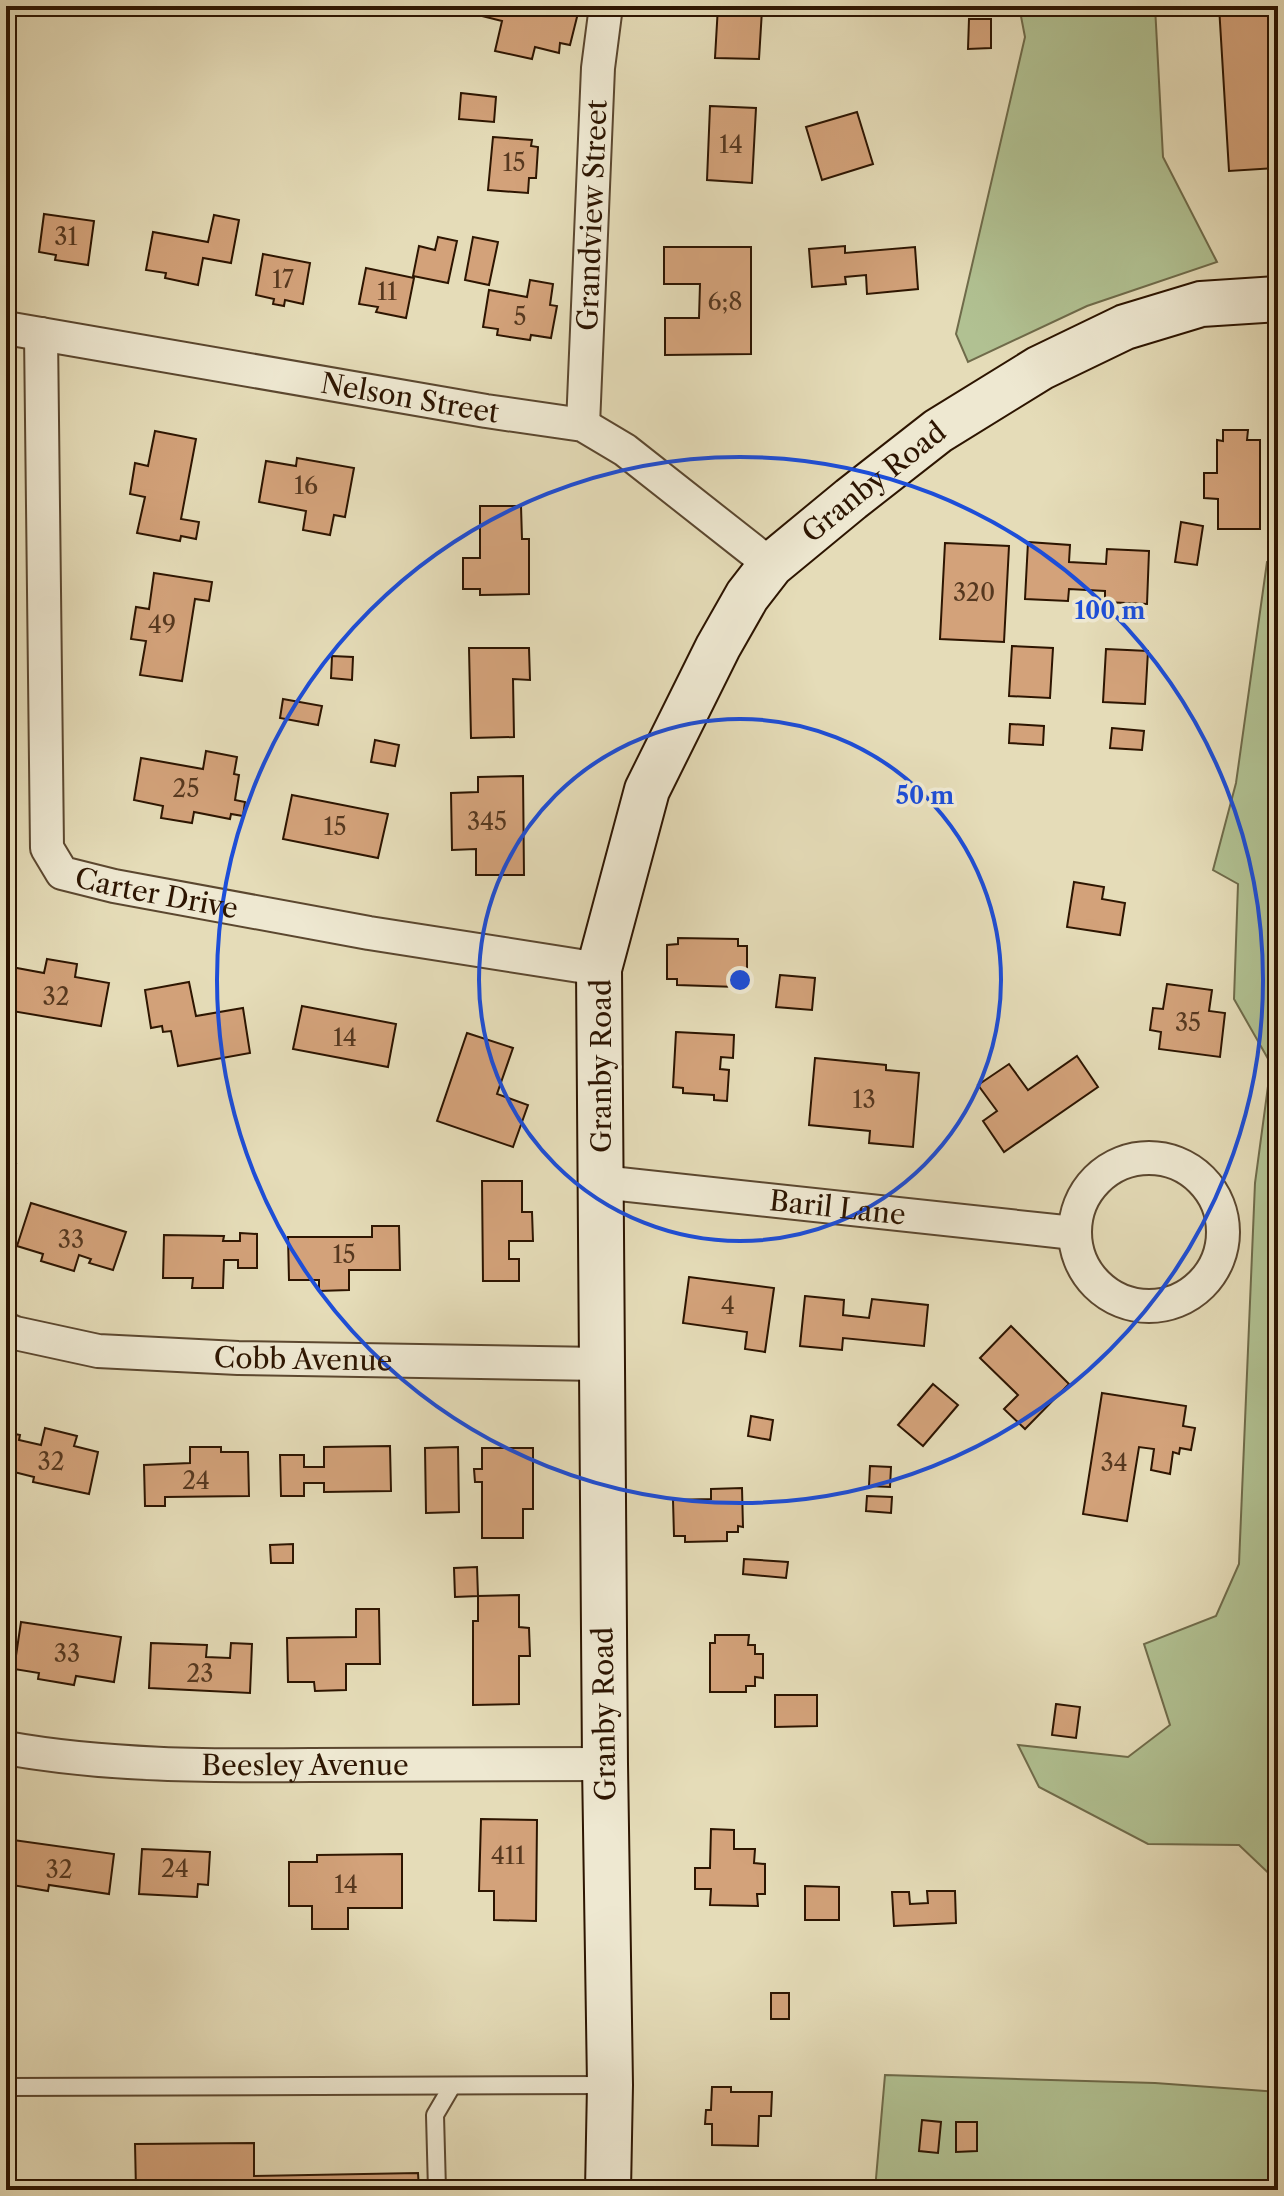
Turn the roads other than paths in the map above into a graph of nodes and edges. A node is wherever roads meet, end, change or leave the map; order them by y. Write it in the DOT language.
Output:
graph roads {
  1 [pos="606,6"];
  2 [pos="1278,299"];
  3 [pos="6,328"];
  4 [pos="41,334"];
  5 [pos="583,425"];
  6 [pos="771,565"];
  7 [pos="599,969"];
  8 [pos="601,1182"];
  9 [pos="1074,1233"];
  10 [pos="6,1329"];
  11 [pos="601,1364"];
  12 [pos="6,1748"];
  13 [pos="605,1764"];
  14 [pos="610,2085"];
  15 [pos="452,2086"];
  16 [pos="6,2087"];
  17 [pos="437,2190"];
  18 [pos="608,2190"];
  1 -- 5 [label="street, Grandview Street"];
  2 -- 6 [label="main road, Granby Road"];
  3 -- 4 [label="street, Nelson Street"];
  4 -- 5 [label="street, Nelson Street"];
  4 -- 7 [label="street, Carter Drive"];
  5 -- 6 [label="street, Nelson Street"];
  6 -- 7 [label="main road, Granby Road"];
  7 -- 8 [label="main road, Granby Road"];
  8 -- 9 [label="street, Baril Lane"];
  8 -- 11 [label="main road, Granby Road"];
  9 -- 9 [label="street"];
  10 -- 11 [label="street, Cobb Avenue"];
  11 -- 13 [label="main road, Granby Road"];
  12 -- 13 [label="street, Beesley Avenue"];
  13 -- 14 [label="main road, Granby Road"];
  14 -- 15 [label="lane"];
  14 -- 18 [label="main road, Granby Road"];
  15 -- 16 [label="lane"];
  15 -- 17 [label="lane"];
}
